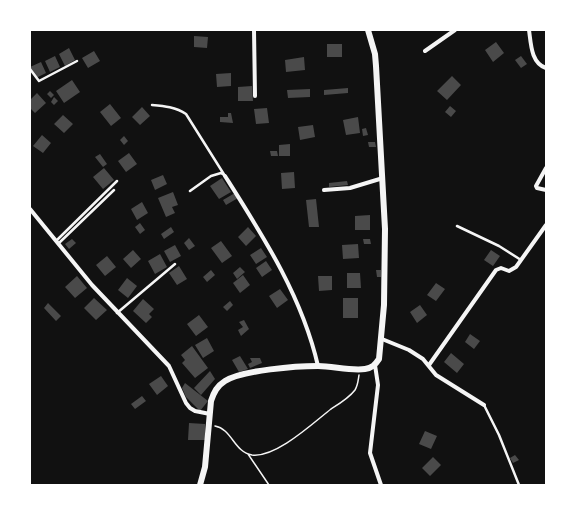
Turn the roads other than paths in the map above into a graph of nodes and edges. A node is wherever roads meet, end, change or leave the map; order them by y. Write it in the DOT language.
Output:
graph roads {
  1 [pos="254,30"];
  2 [pos="368,30"];
  3 [pos="455,30"];
  4 [pos="528,30"];
  5 [pos="425,51"];
  6 [pos="77,61"];
  7 [pos="546,68"];
  8 [pos="30,69"];
  9 [pos="255,96"];
  10 [pos="152,105"];
  11 [pos="546,168"];
  12 [pos="225,176"];
  13 [pos="383,178"];
  14 [pos="118,181"];
  15 [pos="114,190"];
  16 [pos="324,190"];
  17 [pos="546,190"];
  18 [pos="190,191"];
  19 [pos="30,209"];
  20 [pos="546,225"];
  21 [pos="457,226"];
  22 [pos="58,242"];
  23 [pos="521,260"];
  24 [pos="175,264"];
  25 [pos="118,313"];
  26 [pos="382,339"];
  27 [pos="375,365"];
  28 [pos="429,365"];
  29 [pos="318,366"];
  30 [pos="484,405"];
  31 [pos="210,414"];
  32 [pos="200,485"];
  33 [pos="381,485"];
  34 [pos="519,485"];
  1 -- 9 [label="street"];
  2 -- 13 [label="street"];
  3 -- 5 [label="street"];
  4 -- 7 [label="street"];
  6 -- 8 [label="lane"];
  10 -- 12 [label="lane"];
  11 -- 17 [label="street"];
  12 -- 18 [label="lane"];
  12 -- 29 [label="street"];
  13 -- 16 [label="street"];
  13 -- 26 [label="street"];
  14 -- 22 [label="lane"];
  15 -- 22 [label="lane"];
  19 -- 22 [label="street"];
  20 -- 23 [label="street"];
  21 -- 23 [label="lane"];
  22 -- 25 [label="street"];
  23 -- 28 [label="street"];
  24 -- 25 [label="lane"];
  25 -- 31 [label="street"];
  26 -- 27 [label="street"];
  26 -- 28 [label="street"];
  27 -- 29 [label="street"];
  27 -- 33 [label="street"];
  28 -- 30 [label="street"];
  29 -- 31 [label="street"];
  30 -- 34 [label="lane"];
  31 -- 32 [label="street"];
}
